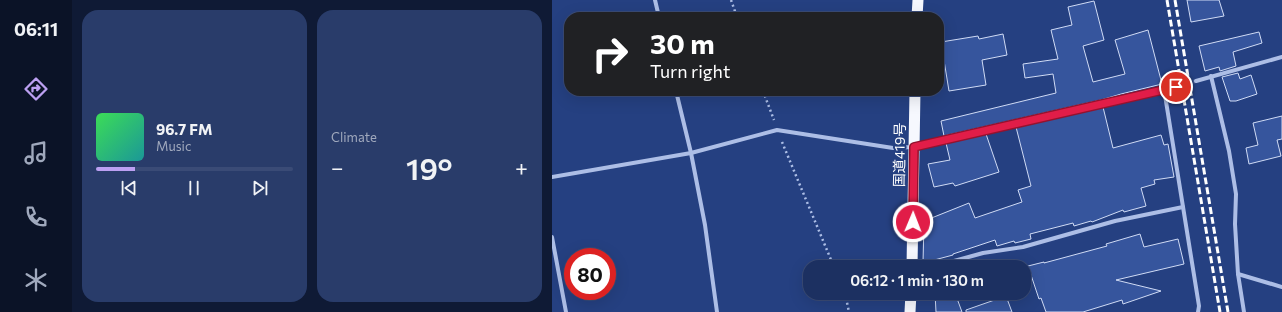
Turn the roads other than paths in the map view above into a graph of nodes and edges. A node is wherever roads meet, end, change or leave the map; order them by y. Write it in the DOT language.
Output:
graph roads {
  1 [pos="655,0"];
  2 [pos="918,0"];
  3 [pos="658,12"];
  4 [pos="917,12"];
  5 [pos="1282,57"];
  6 [pos="1211,76"];
  7 [pos="1196,81"];
  8 [pos="1176,87"];
  9 [pos="1164,89"];
  10 [pos="677,96"];
  11 [pos="915,96"];
  12 [pos="914,147"];
  13 [pos="691,153"];
  14 [pos="552,177"];
  15 [pos="1183,208"];
  16 [pos="552,237"];
  17 [pos="912,260"];
  18 [pos="958,260"];
  19 [pos="1238,274"];
  20 [pos="1282,287"];
  21 [pos="911,300"];
  22 [pos="566,312"];
  23 [pos="717,312"];
  24 [pos="910,312"];
  25 [pos="1198,312"];
  26 [pos="1244,312"];
  1 -- 3 [label="street"];
  2 -- 4 [label="highway"];
  5 -- 6 [label="street"];
  6 -- 7 [label="street"];
  6 -- 19 [label="street"];
  8 -- 9 [label="street"];
  9 -- 12 [label="street"];
  9 -- 15 [label="street"];
  10 -- 13 [label="street"];
  11 -- 12 [label="highway, 国道419号"];
  12 -- 13 [label="street"];
  12 -- 17 [label="highway, 国道419号"];
  13 -- 14 [label="street"];
  13 -- 23 [label="street"];
  15 -- 18 [label="street"];
  15 -- 25 [label="street"];
  16 -- 22 [label="street"];
  19 -- 20 [label="street"];
  19 -- 26 [label="street"];
  21 -- 24 [label="highway"];
}
